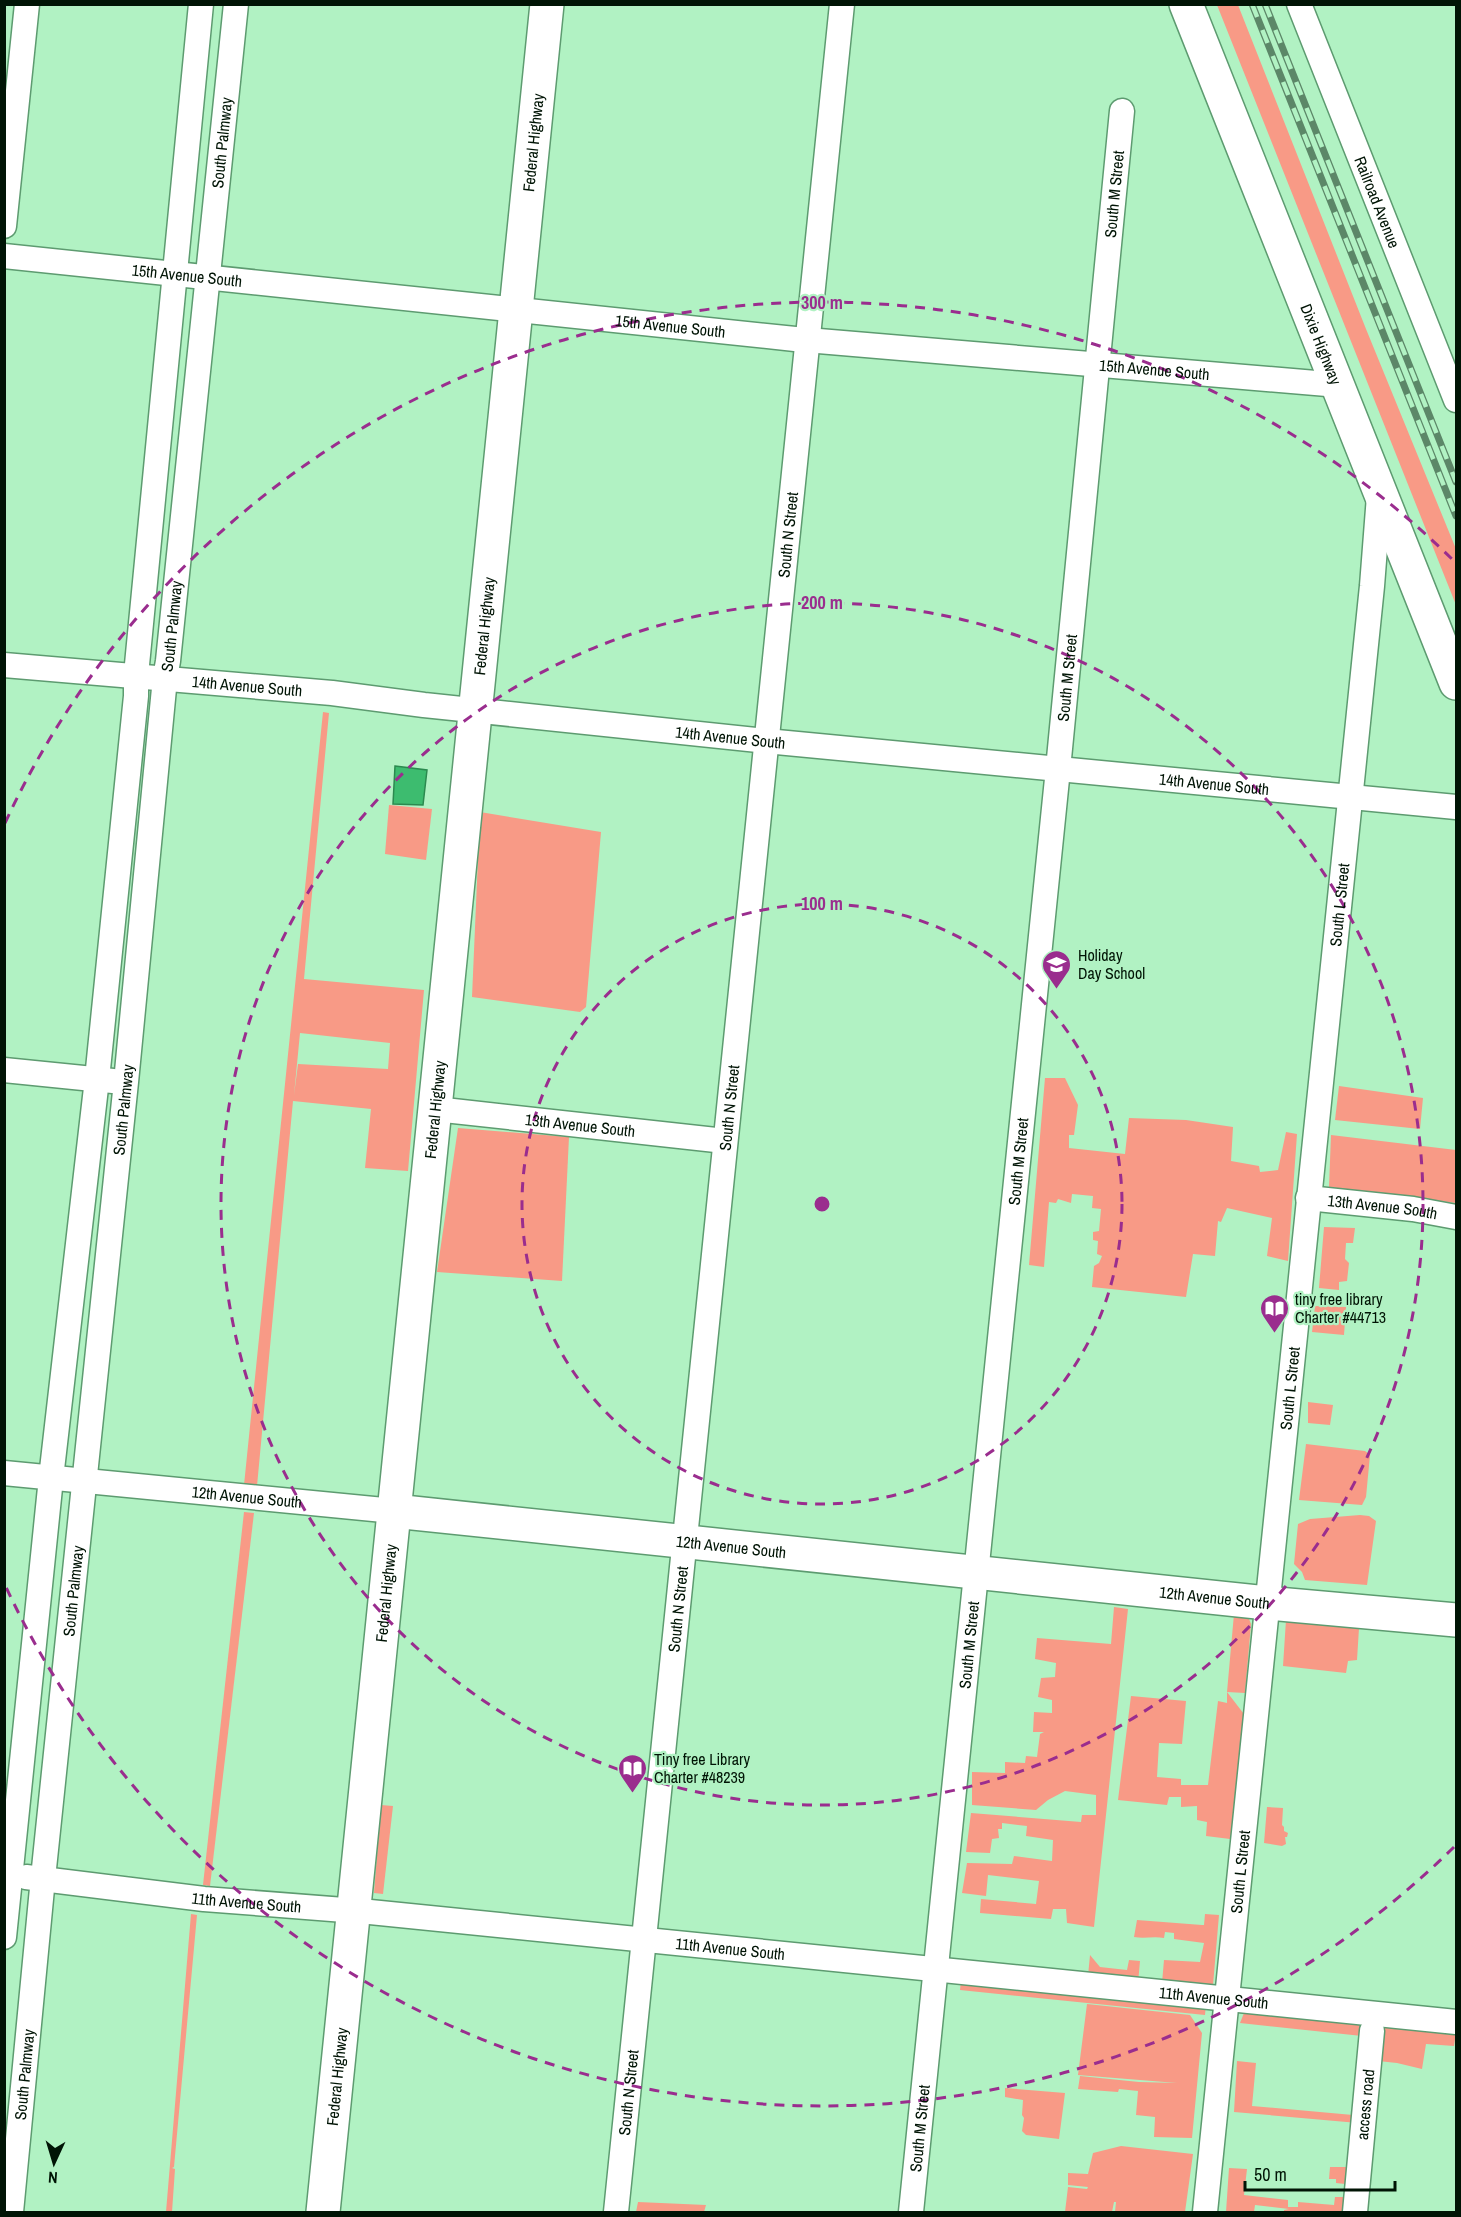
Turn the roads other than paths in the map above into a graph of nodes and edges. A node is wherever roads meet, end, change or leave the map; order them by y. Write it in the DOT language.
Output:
graph roads {
  1 [pos="27,4"];
  2 [pos="201,4"];
  3 [pos="236,4"];
  4 [pos="547,4"];
  5 [pos="842,4"];
  6 [pos="1185,4"];
  7 [pos="1299,4"];
  8 [pos="1122,111"];
  9 [pos="4,226"];
  10 [pos="4,256"];
  11 [pos="176,274"];
  12 [pos="208,278"];
  13 [pos="516,308"];
  14 [pos="807,340"];
  15 [pos="1096,365"];
  16 [pos="1339,385"];
  17 [pos="1456,400"];
  18 [pos="1379,493"];
  19 [pos="4,665"];
  20 [pos="136,675"];
  21 [pos="165,678"];
  22 [pos="1456,683"];
  23 [pos="476,710"];
  24 [pos="766,741"];
  25 [pos="1058,769"];
  26 [pos="1349,798"];
  27 [pos="1456,807"];
  28 [pos="4,1070"];
  29 [pos="97,1079"];
  30 [pos="126,1082"];
  31 [pos="435,1109"];
  32 [pos="725,1141"];
  33 [pos="1308,1198"];
  34 [pos="1456,1217"];
  35 [pos="4,1473"];
  36 [pos="51,1478"];
  37 [pos="84,1481"];
  38 [pos="394,1511"];
  39 [pos="684,1542"];
  40 [pos="976,1572"];
  41 [pos="1267,1603"];
  42 [pos="1456,1620"];
  43 [pos="8,1875"];
  44 [pos="43,1878"];
  45 [pos="353,1911"];
  46 [pos="4,1937"];
  47 [pos="644,1940"];
  48 [pos="936,1969"];
  49 [pos="1227,1998"];
  50 [pos="1456,2022"];
  51 [pos="1372,2031"];
  52 [pos="11,2212"];
  53 [pos="323,2212"];
  54 [pos="616,2212"];
  55 [pos="911,2212"];
  56 [pos="1205,2212"];
  57 [pos="1355,2212"];
  1 -- 9 [label="street"];
  2 -- 11 [label="street, South Palmway"];
  3 -- 12 [label="street, South Palmway"];
  4 -- 13 [label="main road, Federal Highway"];
  5 -- 14 [label="street, South N Street"];
  6 -- 16 [label="main road, Dixie Highway"];
  7 -- 17 [label="street, Railroad Avenue"];
  8 -- 15 [label="street, South M Street"];
  10 -- 11 [label="street, 15th Avenue South"];
  11 -- 12 [label="street, 15th Avenue South"];
  11 -- 20 [label="street, South Palmway"];
  12 -- 13 [label="street, 15th Avenue South"];
  12 -- 21 [label="street, South Palmway"];
  13 -- 14 [label="street, 15th Avenue South"];
  13 -- 23 [label="main road, Federal Highway"];
  14 -- 15 [label="street, 15th Avenue South"];
  14 -- 24 [label="street, South N Street"];
  15 -- 16 [label="street, 15th Avenue South"];
  15 -- 25 [label="street, South M Street"];
  16 -- 18 [label="main road, Dixie Highway"];
  18 -- 22 [label="main road, Dixie Highway"];
  18 -- 26 [label="street, South L Street"];
  19 -- 20 [label="street, 14th Avenue South"];
  20 -- 21 [label="street, 14th Avenue South"];
  20 -- 29 [label="street, South Palmway"];
  21 -- 23 [label="street, 14th Avenue South"];
  21 -- 30 [label="street, South Palmway"];
  23 -- 24 [label="street, 14th Avenue South"];
  23 -- 31 [label="main road, Federal Highway"];
  24 -- 25 [label="street, 14th Avenue South"];
  24 -- 32 [label="street, South N Street"];
  25 -- 26 [label="street, 14th Avenue South"];
  25 -- 40 [label="street, South M Street"];
  26 -- 27 [label="street, 14th Avenue South"];
  26 -- 33 [label="street, South L Street"];
  28 -- 29 [label="street"];
  29 -- 30 [label="street"];
  29 -- 36 [label="street, South Palmway"];
  30 -- 37 [label="street, South Palmway"];
  31 -- 32 [label="street, 13th Avenue South"];
  31 -- 38 [label="main road, Federal Highway"];
  32 -- 39 [label="street, South N Street"];
  33 -- 34 [label="street, 13th Avenue South"];
  33 -- 41 [label="street, South L Street"];
  35 -- 36 [label="street, 12th Avenue South"];
  36 -- 37 [label="street, 12th Avenue South"];
  36 -- 43 [label="street, South Palmway"];
  37 -- 38 [label="street, 12th Avenue South"];
  37 -- 44 [label="street, South Palmway"];
  38 -- 39 [label="main road, 12th Avenue South"];
  38 -- 45 [label="main road, Federal Highway"];
  39 -- 40 [label="main road, 12th Avenue South"];
  39 -- 47 [label="street, South N Street"];
  40 -- 41 [label="main road, 12th Avenue South"];
  40 -- 48 [label="street, South M Street"];
  41 -- 42 [label="main road, 12th Avenue South"];
  41 -- 49 [label="street, South L Street"];
  43 -- 44 [label="street, 11th Avenue South"];
  43 -- 46 [label="street, South Palmway"];
  44 -- 45 [label="street, 11th Avenue South"];
  44 -- 52 [label="street, South Palmway"];
  45 -- 47 [label="street, 11th Avenue South"];
  45 -- 53 [label="main road, Federal Highway"];
  47 -- 48 [label="street, 11th Avenue South"];
  47 -- 54 [label="street, South N Street"];
  48 -- 49 [label="street, 11th Avenue South"];
  48 -- 55 [label="street, South M Street"];
  49 -- 50 [label="street, 11th Avenue South"];
  49 -- 56 [label="street, South L Street"];
  51 -- 57 [label="street, access road"];
}
